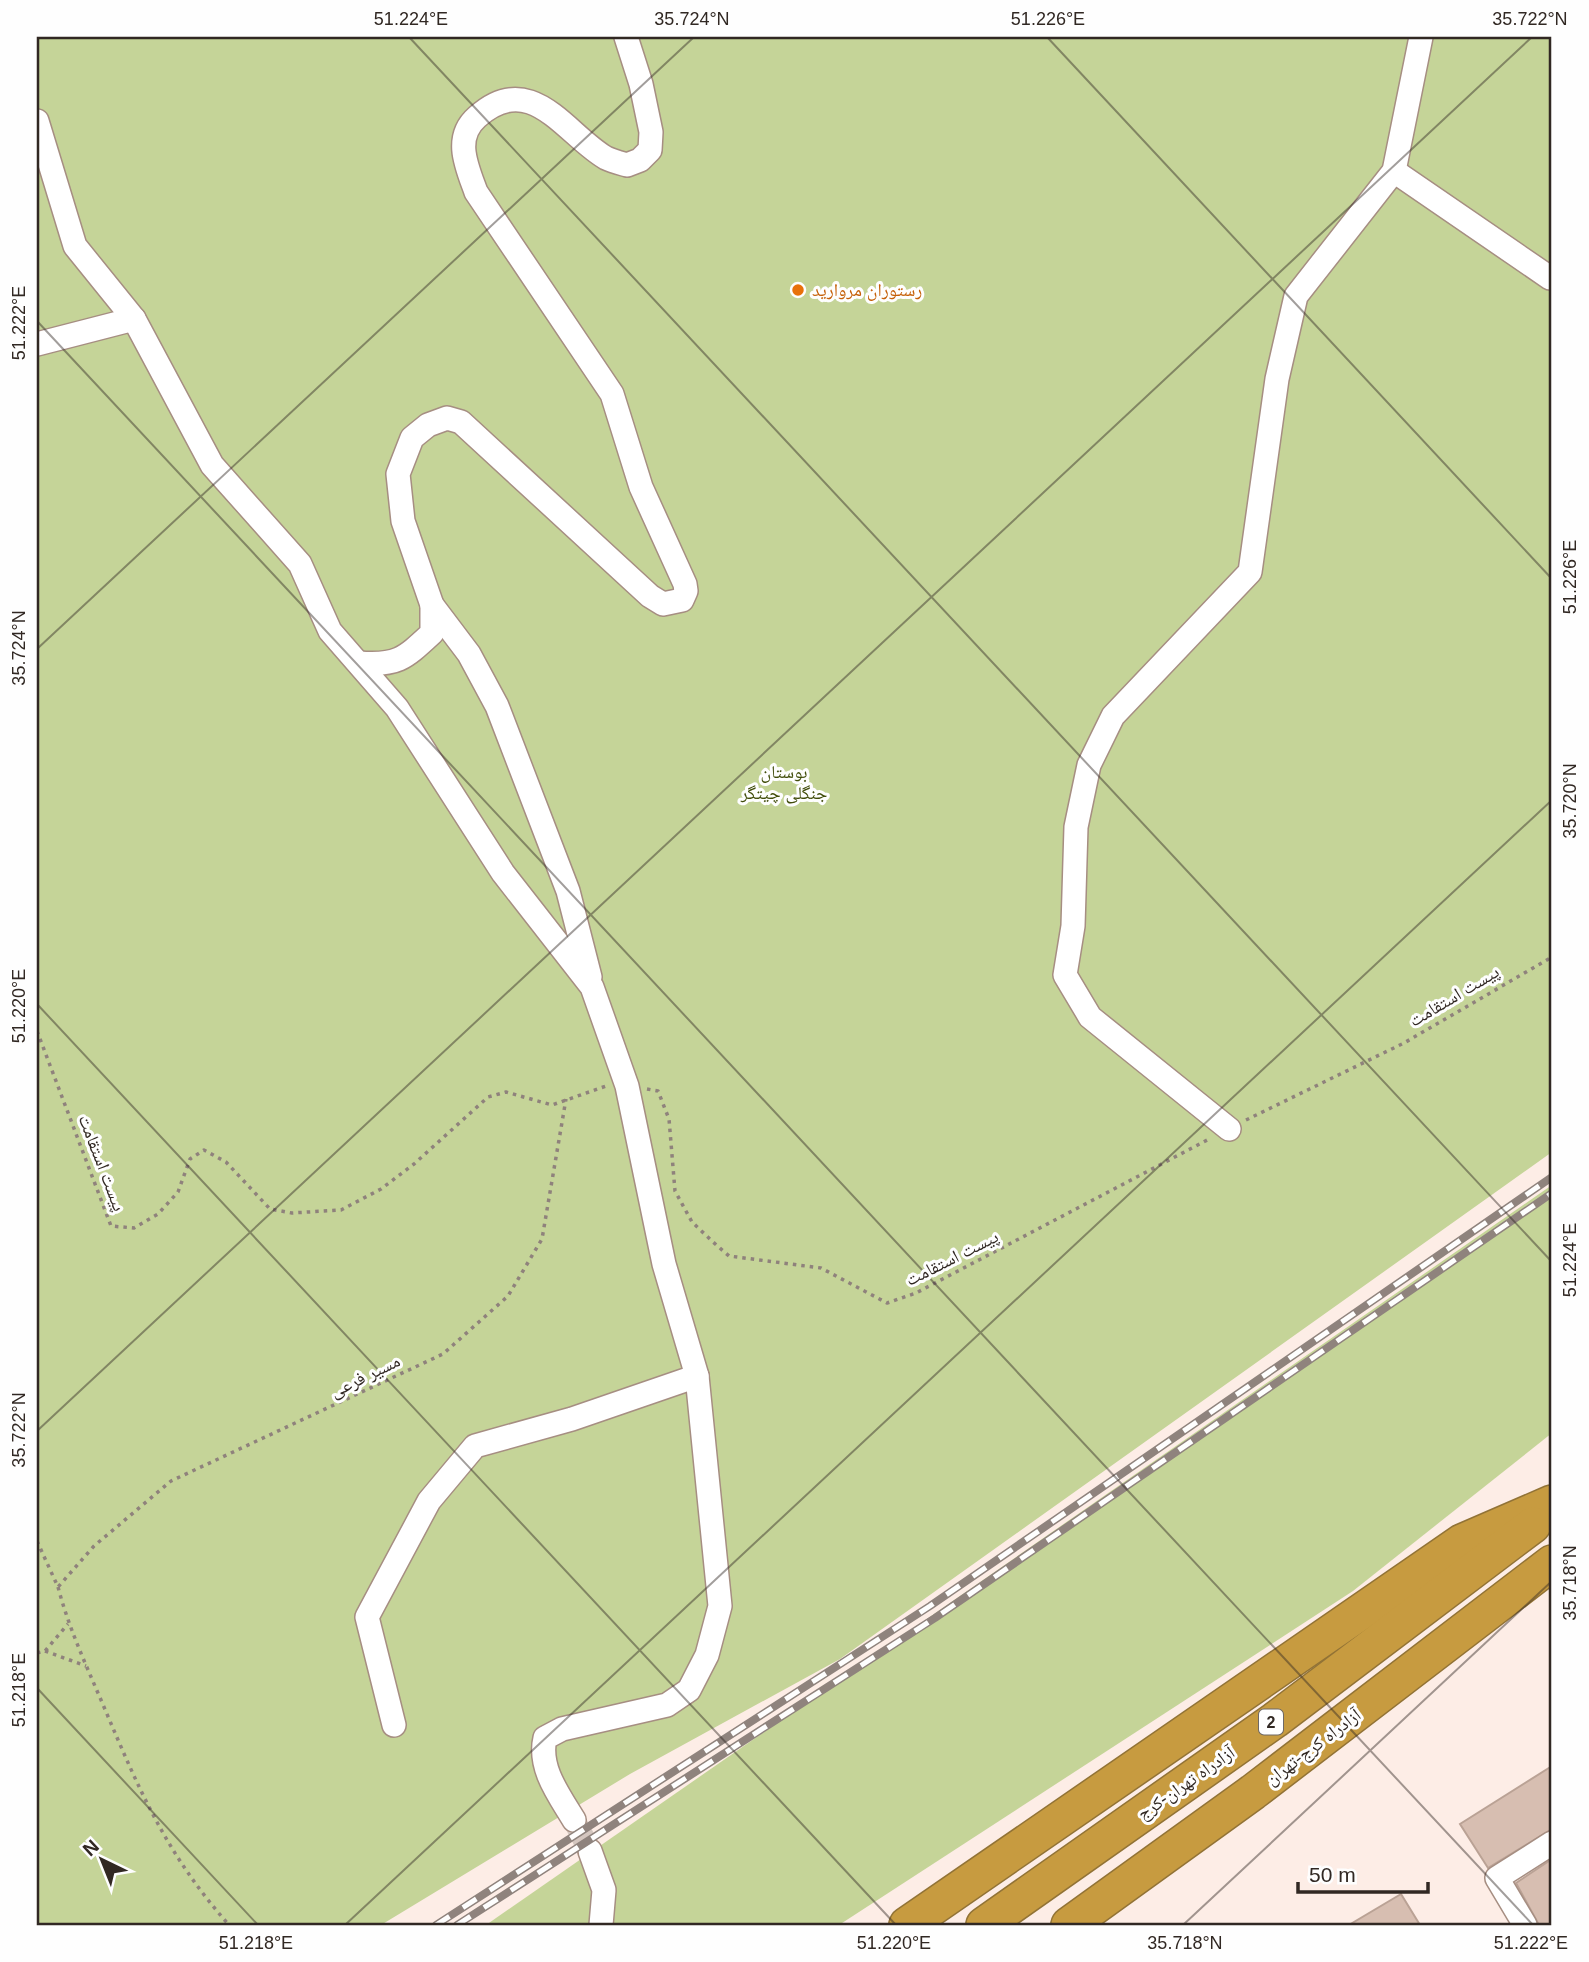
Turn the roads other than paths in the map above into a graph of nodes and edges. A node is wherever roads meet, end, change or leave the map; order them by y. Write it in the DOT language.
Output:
graph roads {
  1 [pos="626,37"];
  2 [pos="1420,37"];
  3 [pos="37,121"];
  4 [pos="1394,171"];
  5 [pos="1550,278"];
  6 [pos="134,319"];
  7 [pos="37,344"];
  8 [pos="432,605"];
  9 [pos="359,663"];
  10 [pos="592,987"];
  11 [pos="1229,1129"];
  12 [pos="697,1376"];
  13 [pos="1552,1503"];
  14 [pos="1552,1511"];
  15 [pos="1552,1563"];
  16 [pos="394,1725"];
  17 [pos="574,1820"];
  18 [pos="1552,1843"];
  19 [pos="590,1851"];
  20 [pos="601,1925"];
  21 [pos="907,1925"];
  22 [pos="984,1925"];
  23 [pos="1069,1925"];
  24 [pos="1525,1925"];
  1 -- 8 [label="street"];
  2 -- 4 [label="street"];
  3 -- 6 [label="street"];
  4 -- 5 [label="street"];
  4 -- 11 [label="street"];
  6 -- 7 [label="street"];
  6 -- 9 [label="street"];
  8 -- 9 [label="street"];
  8 -- 10 [label="street"];
  9 -- 10 [label="street"];
  10 -- 12 [label="street"];
  12 -- 16 [label="street"];
  12 -- 17 [label="street"];
  13 -- 21 [label="highway"];
  14 -- 22 [label="highway, آزادراه تهران-کرج / 2"];
  15 -- 23 [label="highway, آزادراه کرج-تهران"];
  18 -- 24 [label="street"];
  19 -- 20 [label="street"];
}
